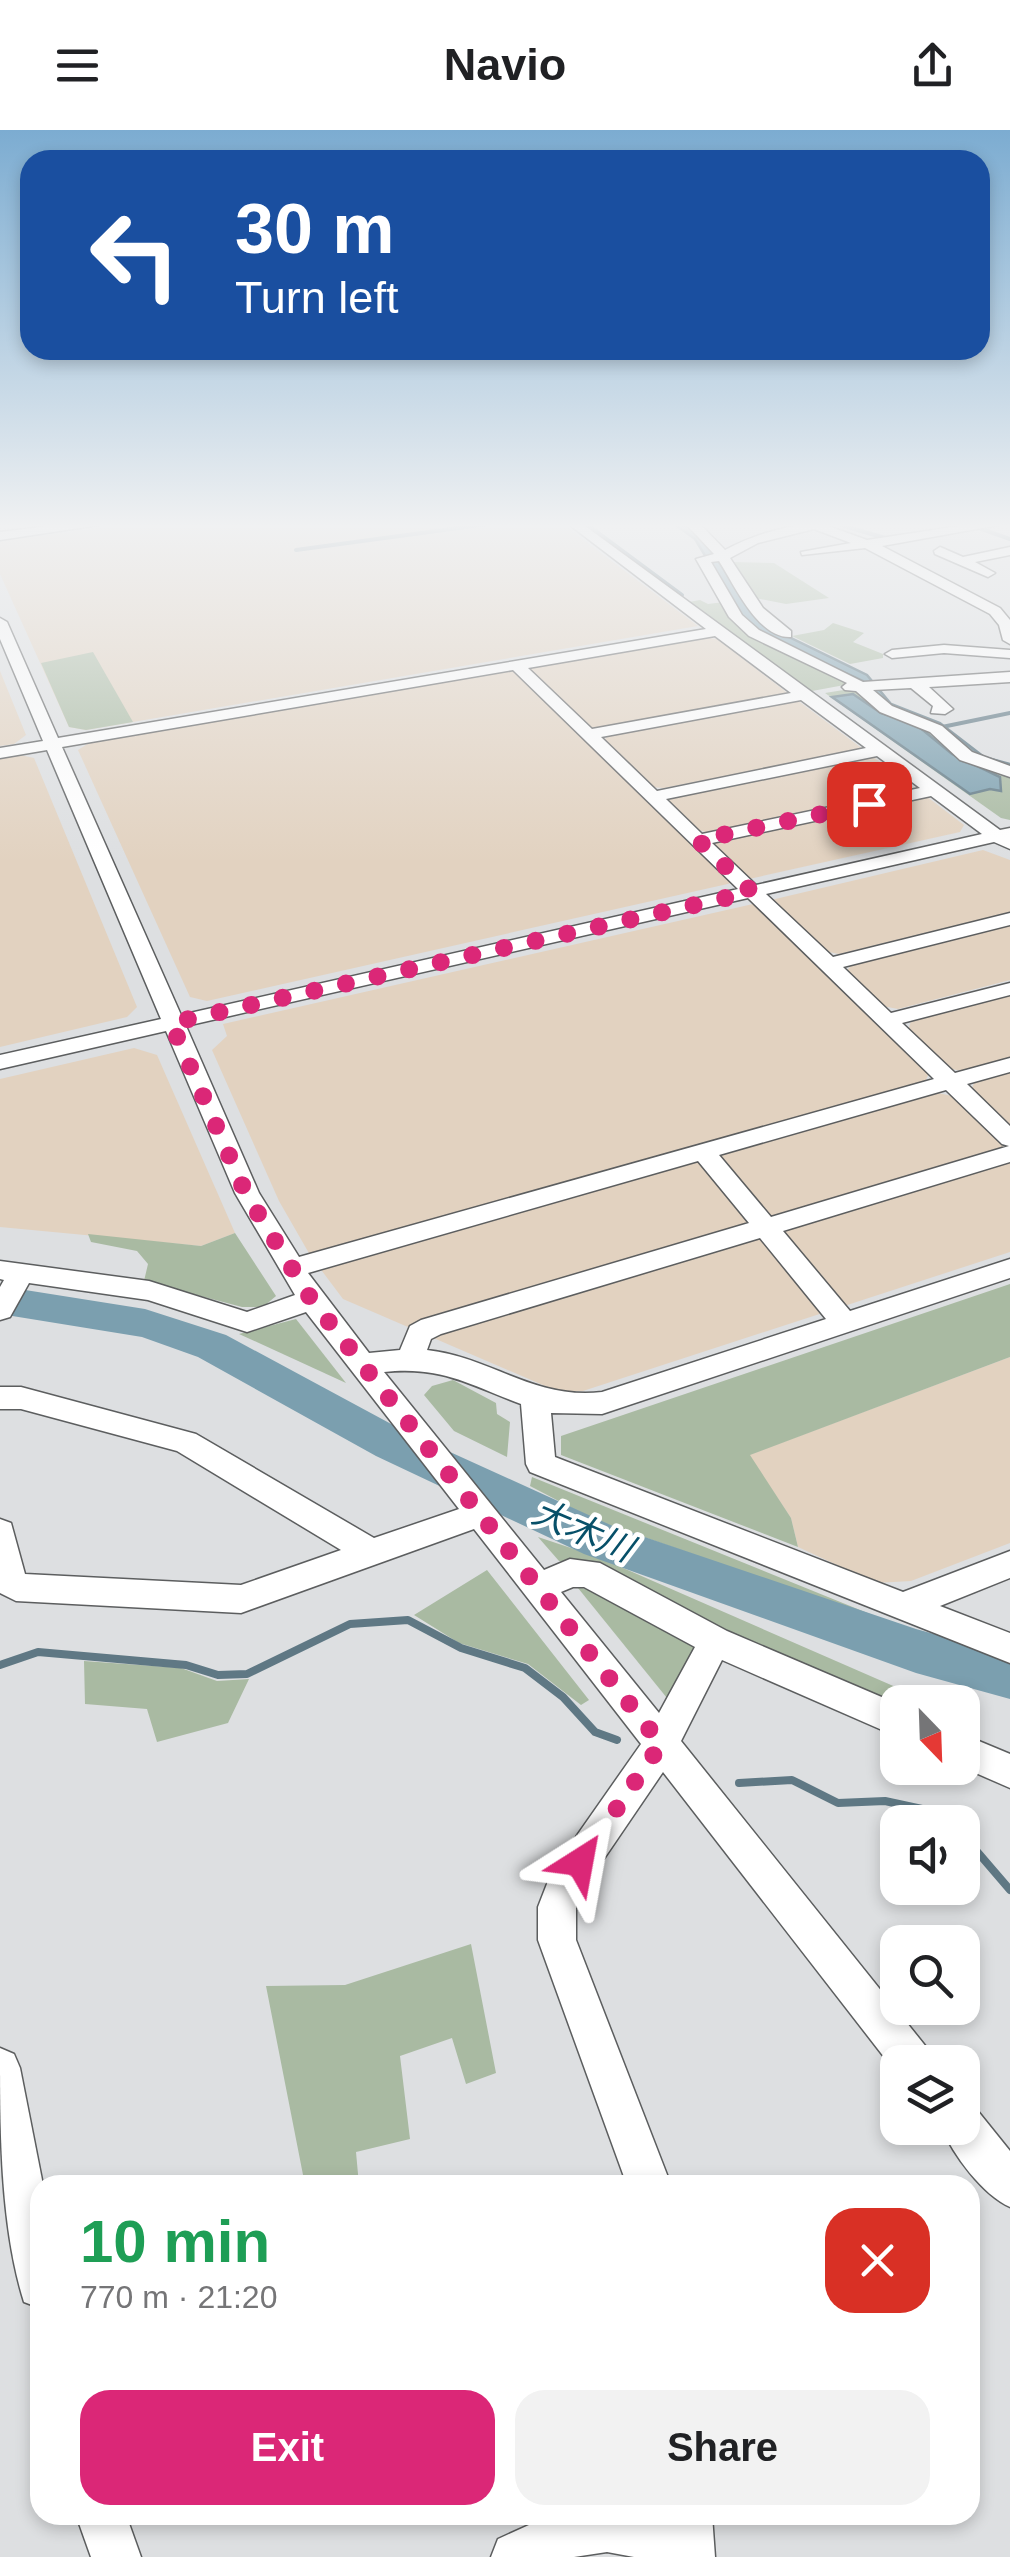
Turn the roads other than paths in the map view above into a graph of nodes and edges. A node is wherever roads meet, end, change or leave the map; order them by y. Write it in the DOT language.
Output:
graph roads {
  1 [pos="6,636"];
  2 [pos="687,636"];
  3 [pos="725,636"];
  4 [pos="768,636"];
  5 [pos="790,636"];
  6 [pos="892,654"];
  7 [pos="1010,654"];
  8 [pos="516,665"];
  9 [pos="988,678"];
  10 [pos="1010,678"];
  11 [pos="914,682"];
  12 [pos="873,684"];
  13 [pos="1010,693"];
  14 [pos="804,695"];
  15 [pos="937,710"];
  16 [pos="588,735"];
  17 [pos="52,744"];
  18 [pos="882,750"];
  19 [pos="0,753"];
  20 [pos="1010,772"];
  21 [pos="937,789"];
  22 [pos="654,797"];
  23 [pos="1008,838"];
  24 [pos="698,840"];
  25 [pos="752,892"];
  26 [pos="1010,919"];
  27 [pos="827,965"];
  28 [pos="1010,989"];
  29 [pos="886,1021"];
  30 [pos="171,1023"];
  31 [pos="0,1062"];
  32 [pos="1010,1065"];
  33 [pos="949,1082"];
  34 [pos="1010,1139"];
  35 [pos="703,1150"];
  36 [pos="1010,1154"];
  37 [pos="766,1227"];
  38 [pos="292,1268"];
  39 [pos="1010,1268"];
  40 [pos="13,1274"];
  41 [pos="311,1299"];
  42 [pos="0,1310"];
  43 [pos="844,1321"];
  44 [pos="410,1358"];
  45 [pos="364,1364"];
  46 [pos="0,1398"];
  47 [pos="535,1400"];
  48 [pos="483,1513"];
  49 [pos="0,1534"];
  50 [pos="372,1552"];
  51 [pos="1010,1564"];
  52 [pos="540,1587"];
  53 [pos="904,1606"];
  54 [pos="716,1641"];
  55 [pos="1010,1648"];
  56 [pos="880,1713"];
  57 [pos="661,1744"];
  58 [pos="980,1758"];
  59 [pos="1010,1771"];
  60 [pos="900,2045"];
  61 [pos="0,2068"];
  62 [pos="978,2145"];
  63 [pos="645,2175"];
  64 [pos="1010,2185"];
  65 [pos="30,2232"];
  66 [pos="105,2525"];
  67 [pos="688,2525"];
  68 [pos="116,2557"];
  69 [pos="516,2557"];
  70 [pos="680,2557"];
  71 [pos="690,2557"];
  1 -- 17 [label="street"];
  2 -- 8 [label="street"];
  3 -- 14 [label="street"];
  4 -- 12 [label="street"];
  5 -- 12 [label="street"];
  6 -- 7 [label="street"];
  8 -- 16 [label="street"];
  8 -- 17 [label="street"];
  9 -- 10 [label="street"];
  9 -- 11 [label="street"];
  9 -- 13 [label="street"];
  11 -- 12 [label="street"];
  11 -- 15 [label="street"];
  12 -- 14 [label="street"];
  12 -- 20 [label="street"];
  14 -- 16 [label="street"];
  14 -- 18 [label="street"];
  16 -- 22 [label="street"];
  17 -- 19 [label="street"];
  17 -- 30 [label="street"];
  18 -- 21 [label="street"];
  18 -- 22 [label="street"];
  21 -- 23 [label="street"];
  21 -- 24 [label="street"];
  22 -- 24 [label="street"];
  23 -- 25 [label="street"];
  24 -- 25 [label="street"];
  25 -- 27 [label="street"];
  25 -- 30 [label="street"];
  26 -- 27 [label="street"];
  27 -- 29 [label="street"];
  28 -- 29 [label="street"];
  29 -- 33 [label="street"];
  30 -- 31 [label="street"];
  30 -- 38 [label="street"];
  32 -- 33 [label="street"];
  33 -- 34 [label="street"];
  33 -- 35 [label="street"];
  35 -- 37 [label="street"];
  35 -- 38 [label="street"];
  36 -- 37 [label="street"];
  37 -- 43 [label="street"];
  37 -- 44 [label="street"];
  38 -- 41 [label="street"];
  39 -- 43 [label="street"];
  40 -- 41 [label="street"];
  40 -- 42 [label="street"];
  41 -- 45 [label="street"];
  43 -- 47 [label="street"];
  44 -- 45 [label="street"];
  44 -- 47 [label="street"];
  45 -- 48 [label="street"];
  46 -- 50 [label="street"];
  47 -- 53 [label="street"];
  48 -- 50 [label="street"];
  48 -- 52 [label="street"];
  49 -- 50 [label="street"];
  51 -- 53 [label="street"];
  52 -- 54 [label="street"];
  52 -- 57 [label="street"];
  53 -- 55 [label="street"];
  54 -- 56 [label="street"];
  54 -- 57 [label="street"];
  57 -- 60 [label="street"];
  57 -- 63 [label="street"];
  58 -- 59 [label="street"];
  61 -- 65 [label="street"];
  62 -- 64 [label="street"];
  66 -- 68 [label="street"];
  67 -- 71 [label="street"];
  69 -- 70 [label="street"];
}
